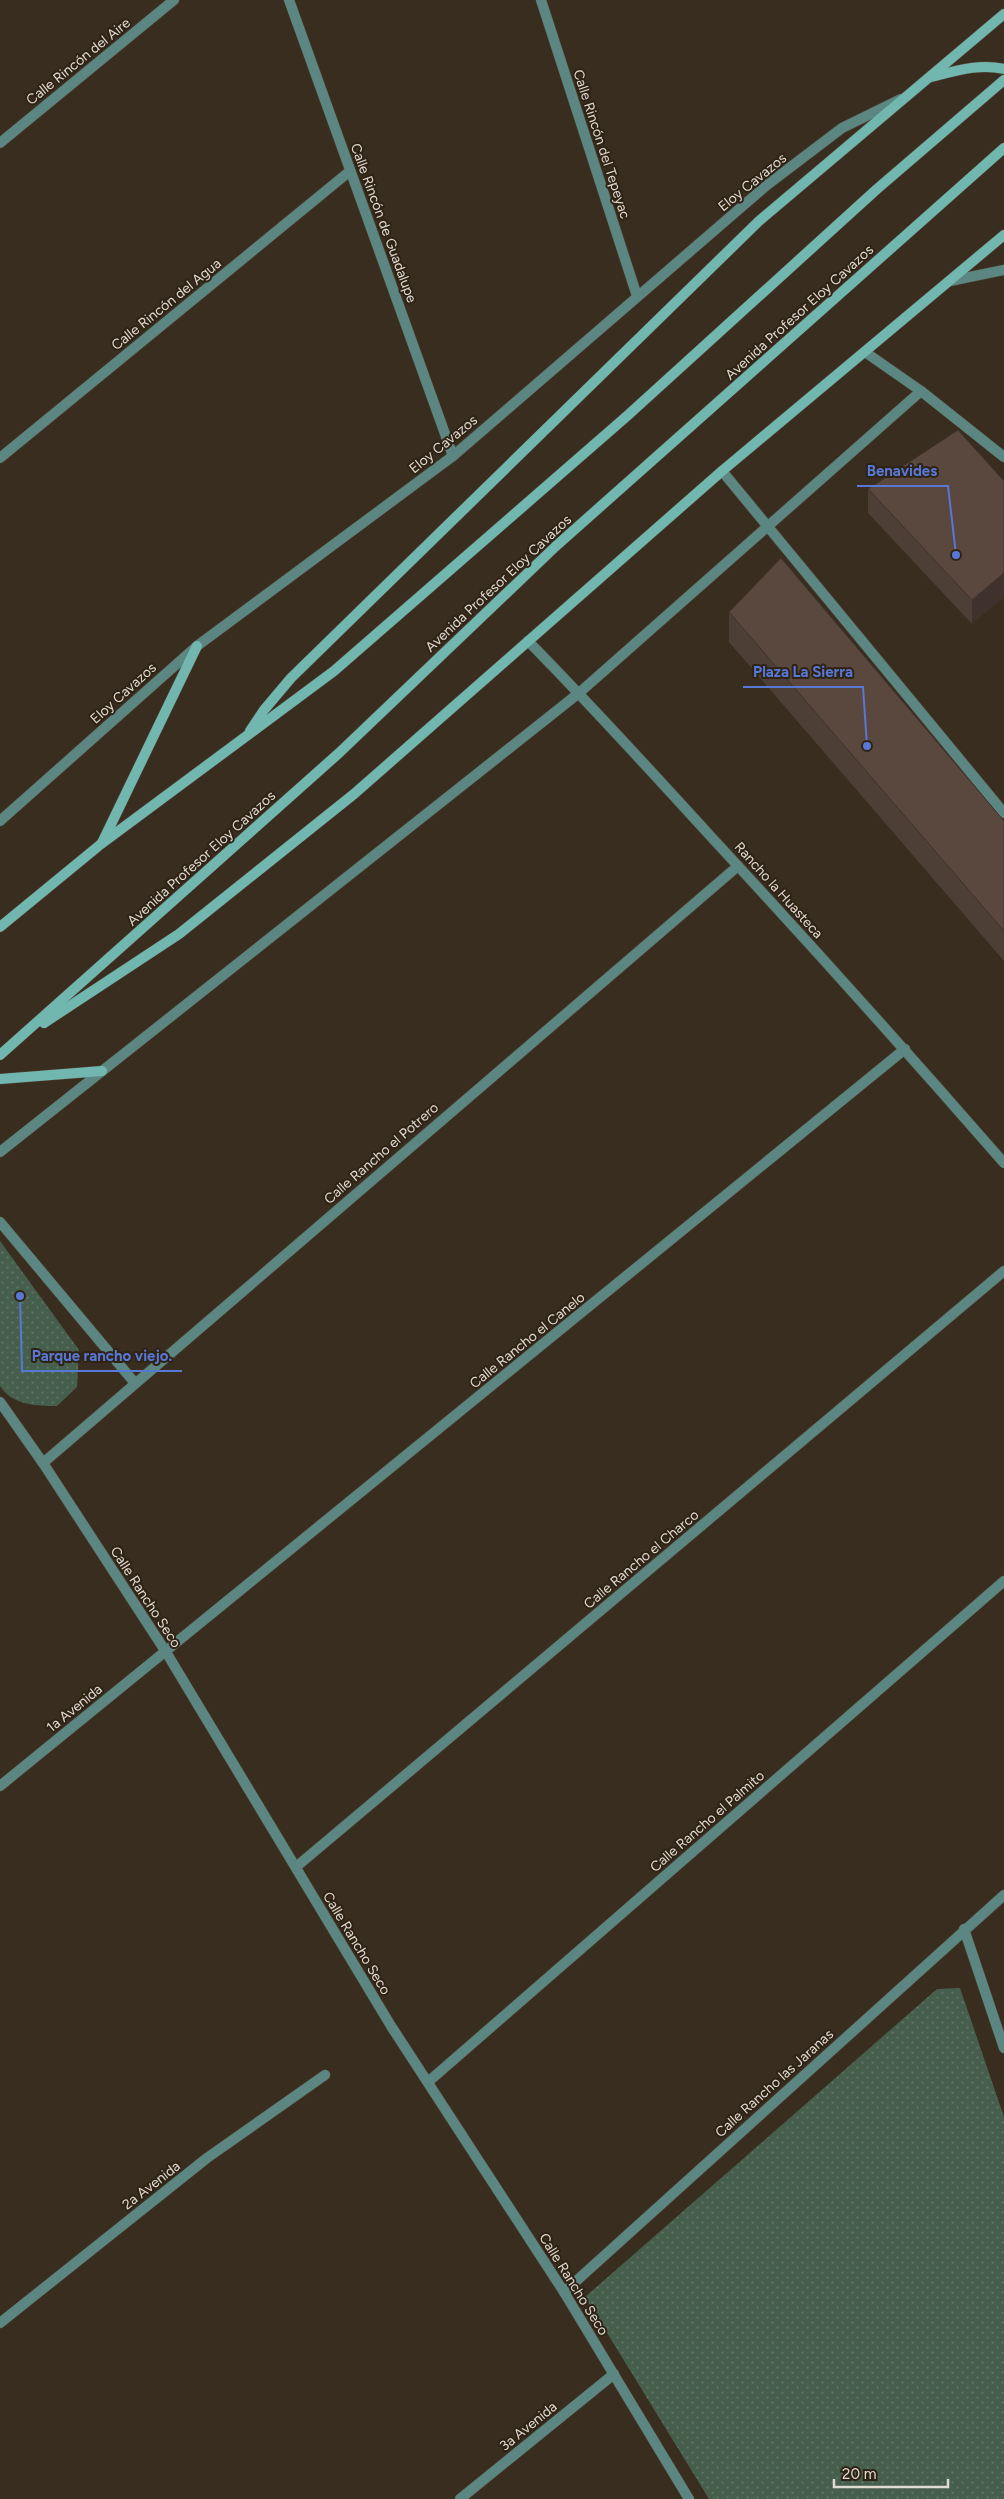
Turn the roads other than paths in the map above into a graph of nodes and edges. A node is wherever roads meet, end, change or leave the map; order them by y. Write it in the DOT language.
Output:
graph roads {
  1 [pos="174,0"];
  2 [pos="289,0"];
  3 [pos="541,0"];
  4 [pos="1004,14"];
  5 [pos="1004,69"];
  6 [pos="928,78"];
  7 [pos="1004,80"];
  8 [pos="908,95"];
  9 [pos="0,143"];
  10 [pos="1004,148"];
  11 [pos="350,170"];
  12 [pos="1004,235"];
  13 [pos="1004,270"];
  14 [pos="950,281"];
  15 [pos="637,296"];
  16 [pos="864,352"];
  17 [pos="921,391"];
  18 [pos="453,456"];
  19 [pos="1004,457"];
  20 [pos="0,458"];
  21 [pos="722,471"];
  22 [pos="768,526"];
  23 [pos="528,641"];
  24 [pos="197,646"];
  25 [pos="579,693"];
  26 [pos="246,737"];
  27 [pos="1004,813"];
  28 [pos="0,821"];
  29 [pos="101,844"];
  30 [pos="738,866"];
  31 [pos="0,928"];
  32 [pos="14,1043"];
  33 [pos="905,1049"];
  34 [pos="0,1055"];
  35 [pos="102,1071"];
  36 [pos="0,1079"];
  37 [pos="0,1152"];
  38 [pos="1004,1163"];
  39 [pos="0,1222"];
  40 [pos="1004,1272"];
  41 [pos="134,1382"];
  42 [pos="0,1402"];
  43 [pos="43,1463"];
  44 [pos="1004,1581"];
  45 [pos="166,1652"];
  46 [pos="0,1786"];
  47 [pos="296,1867"];
  48 [pos="1004,1895"];
  49 [pos="964,1929"];
  50 [pos="1003,2041"];
  51 [pos="325,2075"];
  52 [pos="428,2082"];
  53 [pos="564,2292"];
  54 [pos="0,2323"];
  55 [pos="614,2374"];
  56 [pos="460,2499"];
  57 [pos="689,2499"];
  1 -- 9 [label="street, Calle Rincón del Aire"];
  2 -- 11 [label="street, Calle Rincón de Guadalupe"];
  3 -- 15 [label="street, Calle Rincón del Tepeyac"];
  4 -- 6 [label="main road"];
  5 -- 6 [label="main road"];
  6 -- 8 [label="main road"];
  7 -- 26 [label="main road"];
  8 -- 15 [label="street, Eloy Cavazos"];
  8 -- 26 [label="main road"];
  10 -- 32 [label="main road, Avenida Profesor Eloy Cavazos"];
  11 -- 18 [label="street, Calle Rincón de Guadalupe"];
  11 -- 20 [label="street, Calle Rincón del Agua"];
  12 -- 14 [label="main road, Avenida Profesor Eloy Cavazos"];
  13 -- 14 [label="street"];
  14 -- 16 [label="main road, Avenida Profesor Eloy Cavazos"];
  15 -- 18 [label="street, Eloy Cavazos"];
  16 -- 17 [label="street"];
  16 -- 21 [label="main road, Avenida Profesor Eloy Cavazos"];
  17 -- 19 [label="street"];
  17 -- 22 [label="street"];
  18 -- 24 [label="street, Eloy Cavazos"];
  21 -- 22 [label="street"];
  21 -- 23 [label="main road, Avenida Profesor Eloy Cavazos"];
  22 -- 25 [label="street"];
  22 -- 27 [label="street"];
  23 -- 25 [label="street, Rancho la Huasteca"];
  23 -- 32 [label="main road, Avenida Profesor Eloy Cavazos"];
  24 -- 28 [label="street, Eloy Cavazos"];
  24 -- 29 [label="main road"];
  25 -- 30 [label="street, Rancho la Huasteca"];
  25 -- 35 [label="street"];
  26 -- 29 [label="main road"];
  29 -- 31 [label="main road"];
  30 -- 33 [label="street, Rancho la Huasteca"];
  30 -- 41 [label="street, Calle Rancho el Potrero"];
  32 -- 34 [label="main road, Avenida Profesor Eloy Cavazos"];
  33 -- 38 [label="street, Rancho la Huasteca"];
  33 -- 45 [label="street, Calle Rancho el Canelo"];
  35 -- 36 [label="main road"];
  35 -- 37 [label="street"];
  39 -- 41 [label="street"];
  40 -- 47 [label="street, Calle Rancho el Charco"];
  41 -- 43 [label="street, Calle Rancho el Potrero"];
  42 -- 43 [label="street, Calle Rancho Seco"];
  43 -- 45 [label="street, Calle Rancho Seco"];
  44 -- 52 [label="street, Calle Rancho el Palmito"];
  45 -- 46 [label="street, 1a Avenida"];
  45 -- 47 [label="street, Calle Rancho Seco"];
  47 -- 52 [label="street, Calle Rancho Seco"];
  48 -- 49 [label="street, Calle Rancho las Jaranas"];
  49 -- 50 [label="street"];
  49 -- 53 [label="street, Calle Rancho las Jaranas"];
  51 -- 54 [label="street, 2a Avenida"];
  52 -- 53 [label="street, Calle Rancho Seco"];
  53 -- 55 [label="street, Calle Rancho Seco"];
  55 -- 56 [label="street, 3a Avenida"];
  55 -- 57 [label="street, Calle Rancho Seco"];
}
